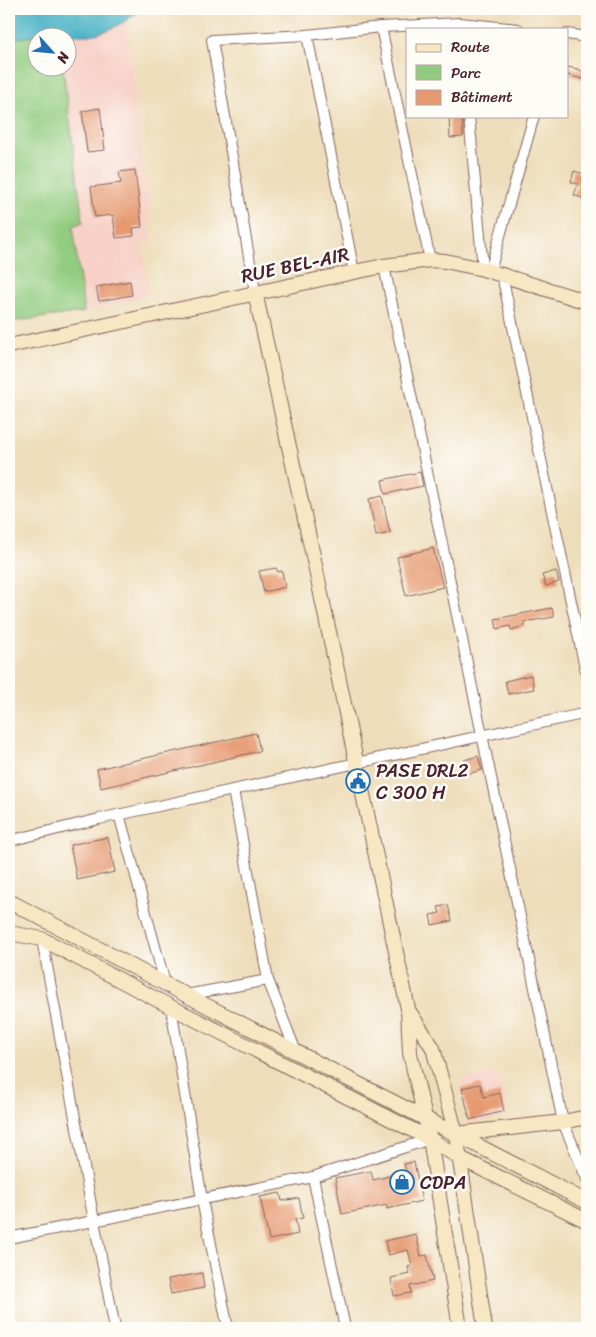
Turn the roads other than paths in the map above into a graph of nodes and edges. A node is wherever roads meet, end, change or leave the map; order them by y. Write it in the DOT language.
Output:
graph roads {
  1 [pos="460,26"];
  2 [pos="381,27"];
  3 [pos="499,28"];
  4 [pos="568,34"];
  5 [pos="307,35"];
  6 [pos="587,37"];
  7 [pos="469,118"];
  8 [pos="533,118"];
  9 [pos="430,260"];
  10 [pos="384,266"];
  11 [pos="354,272"];
  12 [pos="492,272"];
  13 [pos="255,292"];
  14 [pos="587,302"];
  15 [pos="9,346"];
  16 [pos="587,677"];
  17 [pos="587,713"];
  18 [pos="483,736"];
  19 [pos="357,763"];
  20 [pos="233,790"];
  21 [pos="119,814"];
  22 [pos="9,841"];
  23 [pos="9,901"];
  24 [pos="9,933"];
  25 [pos="42,939"];
  26 [pos="268,980"];
  27 [pos="165,984"];
  28 [pos="186,995"];
  29 [pos="172,1007"];
  30 [pos="408,1009"];
  31 [pos="296,1052"];
  32 [pos="587,1117"];
  33 [pos="426,1119"];
  34 [pos="563,1122"];
  35 [pos="456,1134"];
  36 [pos="430,1139"];
  37 [pos="460,1158"];
  38 [pos="313,1177"];
  39 [pos="587,1179"];
  40 [pos="202,1200"];
  41 [pos="587,1202"];
  42 [pos="587,1221"];
  43 [pos="94,1222"];
  44 [pos="9,1238"];
  45 [pos="115,1328"];
  46 [pos="228,1328"];
  47 [pos="344,1328"];
  48 [pos="460,1328"];
  49 [pos="485,1328"];
  1 -- 2 [label="street"];
  1 -- 3 [label="street"];
  2 -- 5 [label="street"];
  2 -- 9 [label="street"];
  4 -- 6 [label="street"];
  5 -- 11 [label="street"];
  5 -- 13 [label="street"];
  7 -- 12 [label="street"];
  8 -- 12 [label="street"];
  9 -- 10 [label="main road, RUE BEL-AIR"];
  9 -- 12 [label="main road, RUE BEL-AIR"];
  10 -- 11 [label="main road, RUE BEL-AIR"];
  10 -- 18 [label="street"];
  11 -- 13 [label="main road, RUE BEL-AIR"];
  12 -- 14 [label="main road, RUE BEL-AIR"];
  12 -- 16 [label="street"];
  13 -- 15 [label="main road, RUE BEL-AIR"];
  13 -- 19 [label="main road"];
  17 -- 18 [label="street"];
  18 -- 19 [label="street"];
  18 -- 34 [label="street"];
  19 -- 20 [label="street"];
  19 -- 30 [label="main road"];
  20 -- 21 [label="street"];
  20 -- 26 [label="street"];
  21 -- 22 [label="street"];
  21 -- 27 [label="street"];
  23 -- 27 [label="main road"];
  24 -- 25 [label="main road"];
  25 -- 29 [label="main road"];
  25 -- 43 [label="street"];
  26 -- 28 [label="street"];
  26 -- 31 [label="street"];
  27 -- 28 [label="main road"];
  28 -- 31 [label="main road"];
  29 -- 36 [label="main road"];
  29 -- 40 [label="street"];
  30 -- 33 [label="main road"];
  30 -- 35 [label="main road"];
  31 -- 33 [label="main road"];
  32 -- 34 [label="main road"];
  33 -- 35 [label="main road"];
  33 -- 36 [label="main road"];
  34 -- 35 [label="main road"];
  34 -- 39 [label="street"];
  35 -- 37 [label="main road"];
  35 -- 41 [label="main road"];
  36 -- 37 [label="main road"];
  36 -- 38 [label="street"];
  36 -- 48 [label="main road"];
  37 -- 42 [label="main road"];
  37 -- 49 [label="main road"];
  38 -- 40 [label="street"];
  38 -- 47 [label="street"];
  40 -- 43 [label="street"];
  40 -- 46 [label="street"];
  43 -- 44 [label="street"];
  43 -- 45 [label="street"];
}
